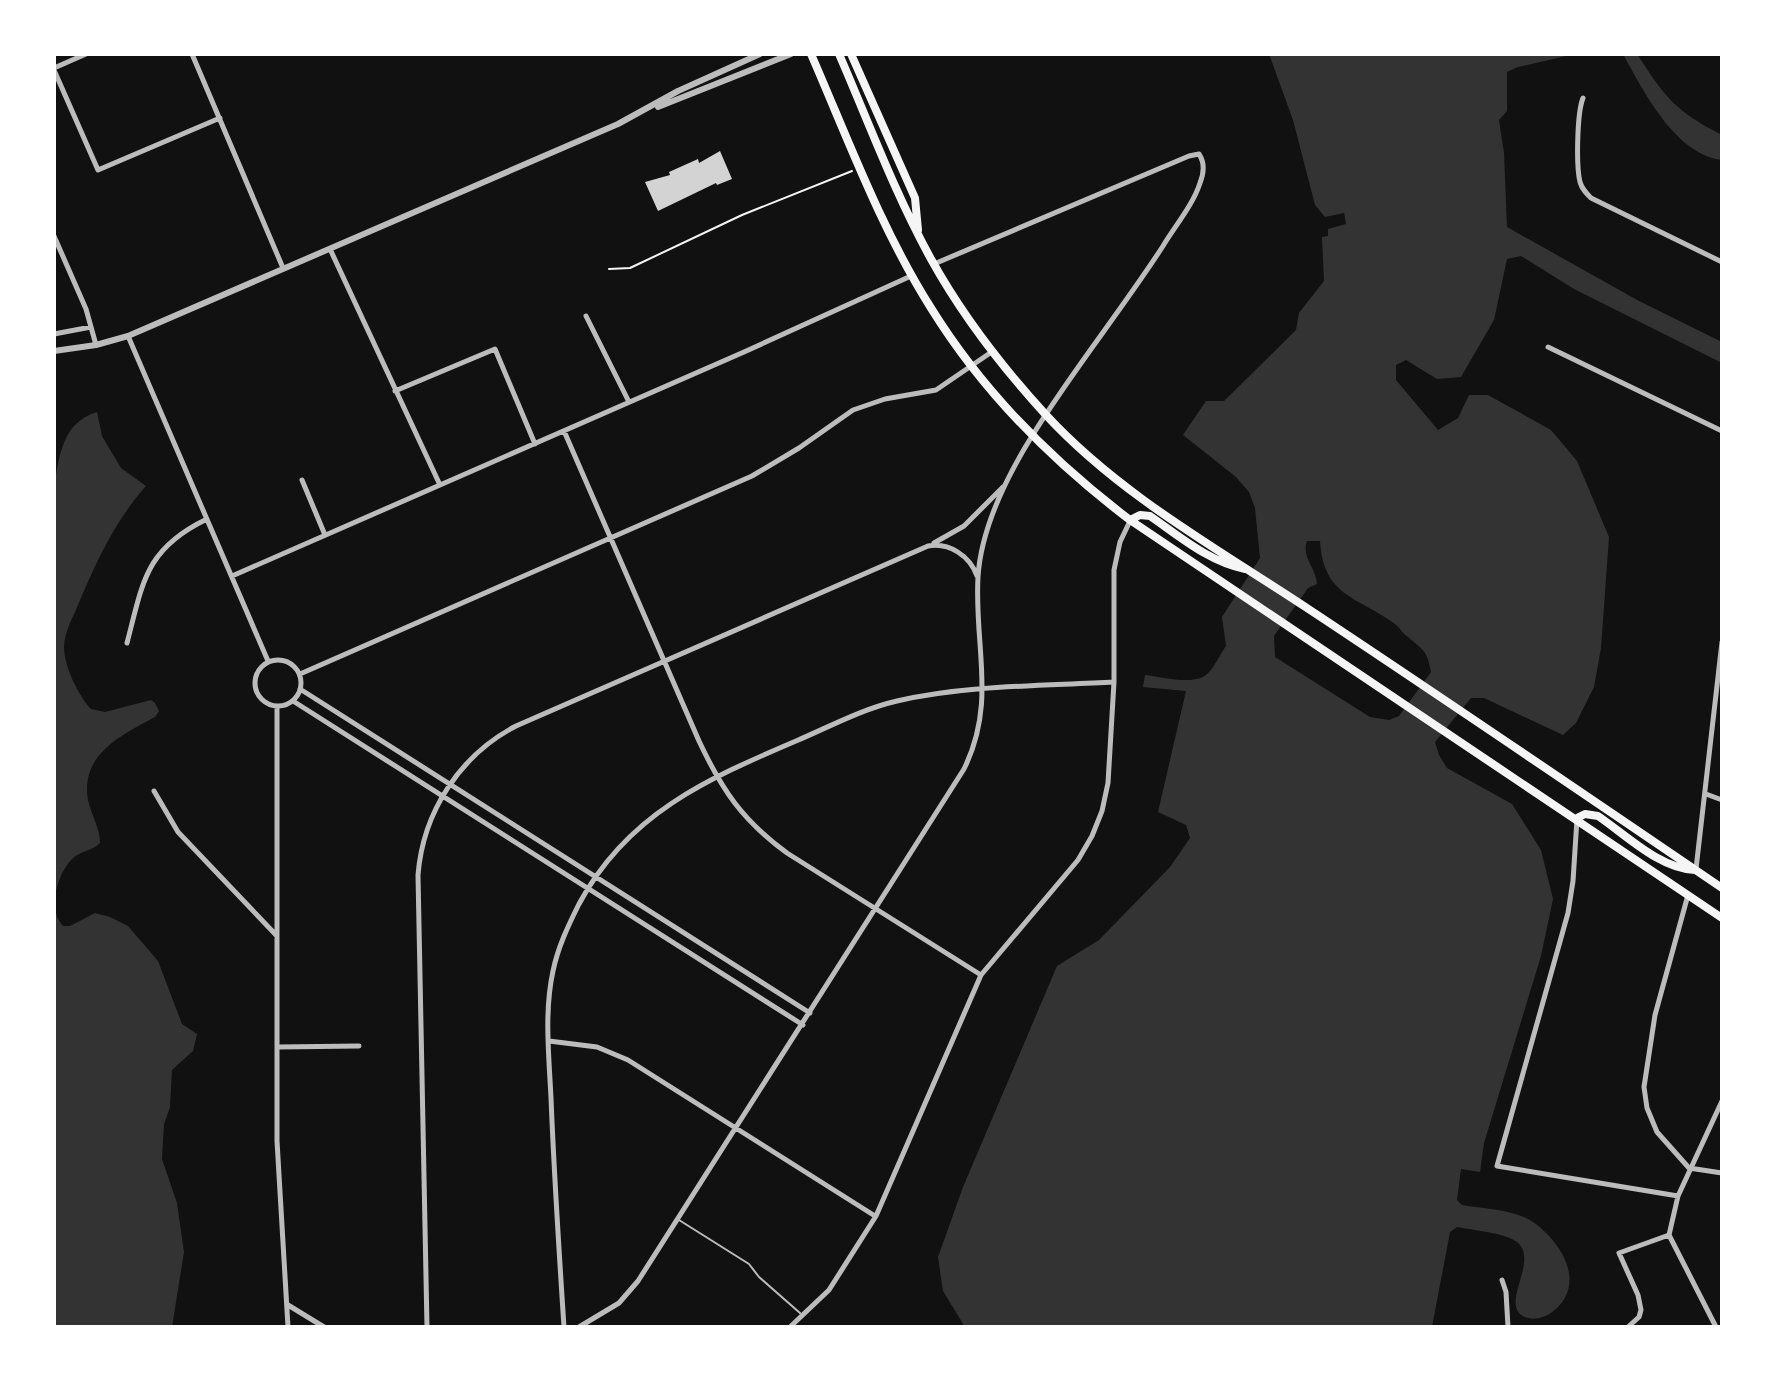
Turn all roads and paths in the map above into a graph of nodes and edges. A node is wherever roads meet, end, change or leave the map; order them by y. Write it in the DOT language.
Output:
graph roads {
  1 [pos="86,54"];
  2 [pos="192,54"];
  3 [pos="760,54"];
  4 [pos="791,54"];
  5 [pos="811,54"];
  6 [pos="839,54"];
  7 [pos="851,54"];
  8 [pos="54,69"];
  9 [pos="1583,98"];
  10 [pos="647,110"];
  11 [pos="220,118"];
  12 [pos="861,168"];
  13 [pos="918,234"];
  14 [pos="54,236"];
  15 [pos="330,248"];
  16 [pos="1722,262"];
  17 [pos="934,264"];
  18 [pos="283,268"];
  19 [pos="609,269"];
  20 [pos="912,276"];
  21 [pos="586,316"];
  22 [pos="91,327"];
  23 [pos="54,334"];
  24 [pos="128,336"];
  25 [pos="96,345"];
  26 [pos="1548,347"];
  27 [pos="54,351"];
  28 [pos="993,351"];
  29 [pos="972,368"];
  30 [pos="395,391"];
  31 [pos="629,402"];
  32 [pos="1046,415"];
  33 [pos="564,431"];
  34 [pos="1722,431"];
  35 [pos="1032,436"];
  36 [pos="535,444"];
  37 [pos="302,480"];
  38 [pos="1006,483"];
  39 [pos="440,485"];
  40 [pos="207,519"];
  41 [pos="1130,520"];
  42 [pos="325,535"];
  43 [pos="610,538"];
  44 [pos="928,546"];
  45 [pos="1249,570"];
  46 [pos="232,576"];
  47 [pos="978,577"];
  48 [pos="1722,642"];
  49 [pos="127,643"];
  50 [pos="268,661"];
  51 [pos="665,661"];
  52 [pos="300,674"];
  53 [pos="1114,682"];
  54 [pos="300,689"];
  55 [pos="983,690"];
  56 [pos="293,701"];
  57 [pos="277,706"];
  58 [pos="1719,706"];
  59 [pos="716,777"];
  60 [pos="450,785"];
  61 [pos="154,791"];
  62 [pos="1706,794"];
  63 [pos="442,796"];
  64 [pos="1722,800"];
  65 [pos="1577,818"];
  66 [pos="1696,870"];
  67 [pos="594,878"];
  68 [pos="588,888"];
  69 [pos="1722,888"];
  70 [pos="1688,894"];
  71 [pos="876,910"];
  72 [pos="1722,918"];
  73 [pos="277,936"];
  74 [pos="981,975"];
  75 [pos="810,1013"];
  76 [pos="803,1025"];
  77 [pos="549,1041"];
  78 [pos="359,1046"];
  79 [pos="277,1047"];
  80 [pos="1722,1101"];
  81 [pos="736,1128"];
  82 [pos="1689,1168"];
  83 [pos="1722,1173"];
  84 [pos="1678,1196"];
  85 [pos="876,1216"];
  86 [pos="678,1219"];
  87 [pos="1669,1235"];
  88 [pos="1502,1280"];
  89 [pos="288,1304"];
  90 [pos="804,1316"];
  91 [pos="288,1327"];
  92 [pos="324,1327"];
  93 [pos="427,1327"];
  94 [pos="564,1327"];
  95 [pos="579,1327"];
  96 [pos="790,1327"];
  97 [pos="1508,1327"];
  98 [pos="1628,1327"];
  99 [pos="1716,1327"];
  1 -- 8 [label="street"];
  2 -- 11 [label="street"];
  3 -- 10 [label="street"];
  4 -- 10 [label="street"];
  5 -- 12 [label="main road"];
  6 -- 13 [label="main road"];
  7 -- 13 [label="main road"];
  8 -- 11 [label="street"];
  9 -- 16 [label="street"];
  10 -- 15 [label="street"];
  11 -- 18 [label="street"];
  12 -- 19 [label="path"];
  12 -- 20 [label="main road"];
  13 -- 17 [label="main road"];
  14 -- 22 [label="street"];
  15 -- 18 [label="street"];
  15 -- 30 [label="street"];
  17 -- 28 [label="main road"];
  17 -- 32 [label="street"];
  18 -- 24 [label="street"];
  20 -- 29 [label="main road"];
  20 -- 31 [label="street"];
  21 -- 31 [label="street"];
  22 -- 23 [label="street"];
  22 -- 25 [label="street"];
  24 -- 25 [label="street"];
  24 -- 40 [label="street"];
  25 -- 27 [label="street"];
  26 -- 34 [label="street"];
  28 -- 29 [label="street"];
  28 -- 32 [label="main road"];
  29 -- 35 [label="main road"];
  29 -- 43 [label="street"];
  30 -- 36 [label="street"];
  30 -- 39 [label="street"];
  31 -- 33 [label="street"];
  32 -- 35 [label="street"];
  32 -- 45 [label="main road"];
  33 -- 36 [label="street"];
  33 -- 43 [label="street"];
  35 -- 38 [label="street"];
  35 -- 41 [label="main road"];
  36 -- 39 [label="street"];
  37 -- 42 [label="street"];
  38 -- 44 [label="street"];
  38 -- 47 [label="street"];
  39 -- 42 [label="street"];
  40 -- 46 [label="street"];
  40 -- 49 [label="street"];
  41 -- 45 [label="main road"];
  41 -- 53 [label="street"];
  41 -- 65 [label="main road"];
  42 -- 46 [label="street"];
  43 -- 51 [label="street"];
  43 -- 52 [label="street"];
  44 -- 47 [label="street"];
  44 -- 51 [label="street"];
  45 -- 66 [label="main road"];
  46 -- 50 [label="street"];
  47 -- 55 [label="street"];
  48 -- 58 [label="street"];
  50 -- 52 [label="street"];
  50 -- 57 [label="street"];
  51 -- 59 [label="street"];
  51 -- 60 [label="street"];
  52 -- 54 [label="street"];
  53 -- 55 [label="street"];
  53 -- 74 [label="street"];
  54 -- 56 [label="street"];
  54 -- 60 [label="street"];
  55 -- 59 [label="street"];
  55 -- 71 [label="street"];
  56 -- 57 [label="street"];
  56 -- 63 [label="street"];
  57 -- 73 [label="street"];
  58 -- 62 [label="street"];
  59 -- 67 [label="street"];
  59 -- 71 [label="street"];
  60 -- 63 [label="street"];
  60 -- 67 [label="street"];
  61 -- 73 [label="street"];
  62 -- 64 [label="street"];
  62 -- 66 [label="street"];
  63 -- 68 [label="street"];
  63 -- 93 [label="street"];
  65 -- 66 [label="main road"];
  65 -- 70 [label="main road"];
  65 -- 84 [label="street"];
  66 -- 69 [label="main road"];
  67 -- 68 [label="street"];
  67 -- 75 [label="street"];
  68 -- 76 [label="street"];
  68 -- 77 [label="street"];
  70 -- 72 [label="main road"];
  70 -- 82 [label="street"];
  71 -- 74 [label="street"];
  71 -- 75 [label="street"];
  73 -- 79 [label="street"];
  74 -- 85 [label="street"];
  75 -- 76 [label="street"];
  76 -- 81 [label="street"];
  77 -- 81 [label="street"];
  77 -- 94 [label="street"];
  78 -- 79 [label="street"];
  79 -- 89 [label="street"];
  80 -- 82 [label="street"];
  81 -- 85 [label="street"];
  81 -- 86 [label="street"];
  82 -- 83 [label="street"];
  82 -- 84 [label="street"];
  84 -- 87 [label="street"];
  85 -- 90 [label="street"];
  86 -- 90 [label="lane"];
  86 -- 95 [label="street"];
  87 -- 98 [label="street"];
  87 -- 99 [label="street"];
  88 -- 97 [label="street"];
  89 -- 91 [label="street"];
  89 -- 92 [label="street"];
  90 -- 96 [label="street"];
}
